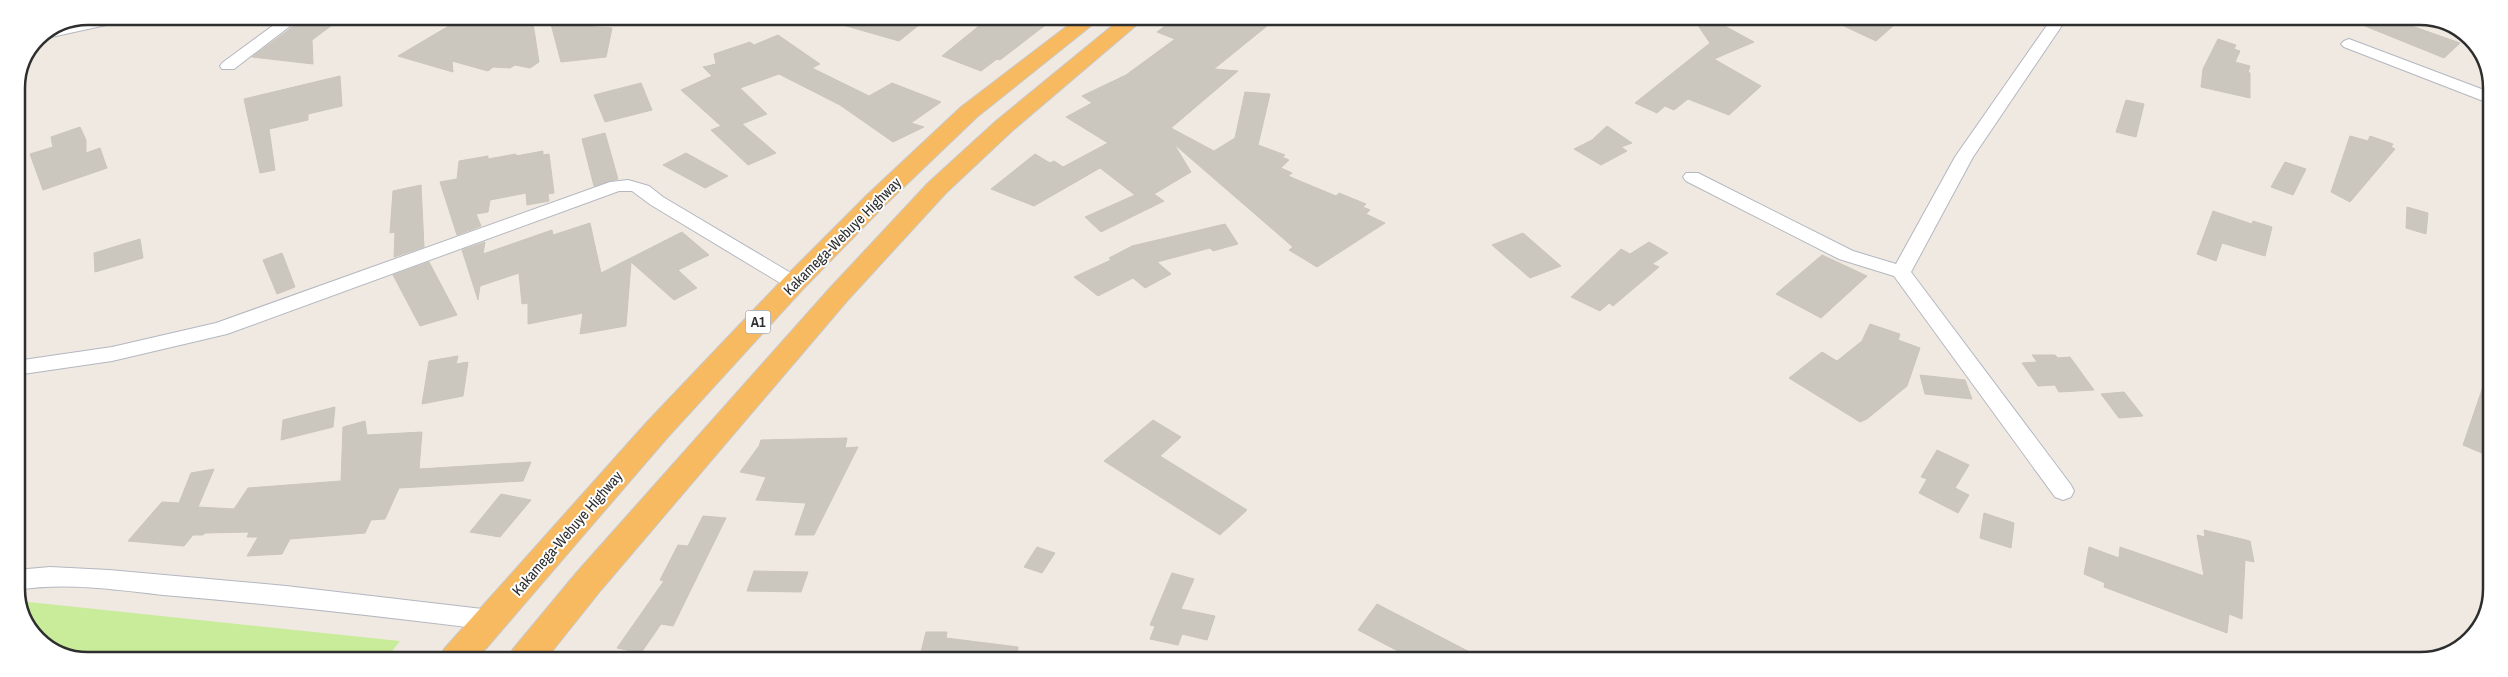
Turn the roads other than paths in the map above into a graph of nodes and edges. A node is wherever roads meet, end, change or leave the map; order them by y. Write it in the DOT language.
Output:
graph roads {
  1 [pos="84,25"];
  2 [pos="284,25"];
  3 [pos="1082,25"];
  4 [pos="1126,25"];
  5 [pos="2055,25"];
  6 [pos="67,29"];
  7 [pos="2349,44"];
  8 [pos="228,66"];
  9 [pos="2483,96"];
  10 [pos="1692,177"];
  11 [pos="1901,272"];
  12 [pos="794,283"];
  13 [pos="25,367"];
  14 [pos="2063,491"];
  15 [pos="25,578"];
  16 [pos="491,620"];
  17 [pos="462,652"];
  18 [pos="531,652"];
  1 -- 6 [label="street"];
  2 -- 8 [label="street"];
  3 -- 12 [label="highway, Kakamega-Webuye Highway / A1"];
  4 -- 18 [label="highway"];
  5 -- 11 [label="street"];
  7 -- 9 [label="street"];
  10 -- 11 [label="street"];
  11 -- 14 [label="street"];
  12 -- 13 [label="street"];
  12 -- 16 [label="highway, Kakamega-Webuye Highway / A1"];
  15 -- 16 [label="street"];
  16 -- 17 [label="highway, Kakamega-Webuye Highway / A1"];
}
